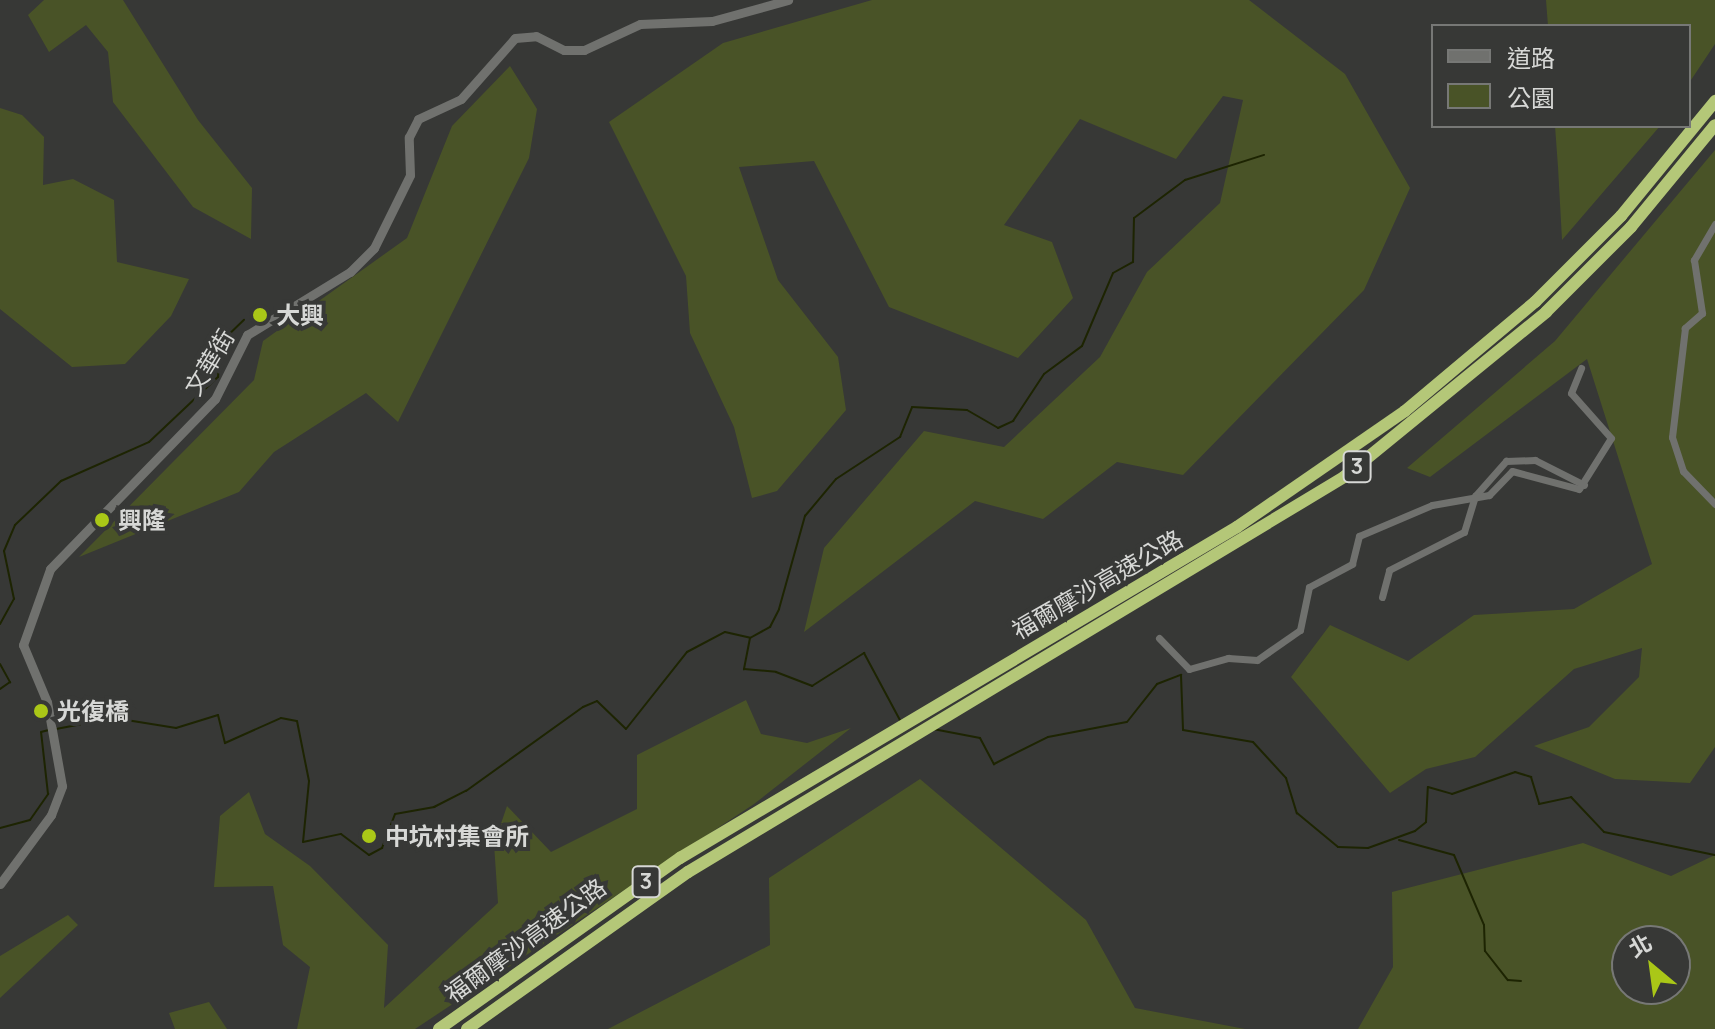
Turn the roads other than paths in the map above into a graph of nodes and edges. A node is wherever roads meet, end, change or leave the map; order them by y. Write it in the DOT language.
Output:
graph roads {
  1 [pos="788,0"];
  2 [pos="1715,101"];
  3 [pos="1715,125"];
  4 [pos="1715,224"];
  5 [pos="1581,368"];
  6 [pos="1475,496"];
  7 [pos="1715,504"];
  8 [pos="1382,597"];
  9 [pos="1159,638"];
  10 [pos="0,884"];
  11 [pos="439,1029"];
  12 [pos="467,1029"];
  1 -- 10 [label="street, 文華街"];
  2 -- 11 [label="highway, 福爾摩沙高速公路 / 3"];
  3 -- 12 [label="highway, 福爾摩沙高速公路 / 3"];
  4 -- 7 [label="street"];
  5 -- 6 [label="street"];
  6 -- 8 [label="street"];
  6 -- 9 [label="street"];
}
